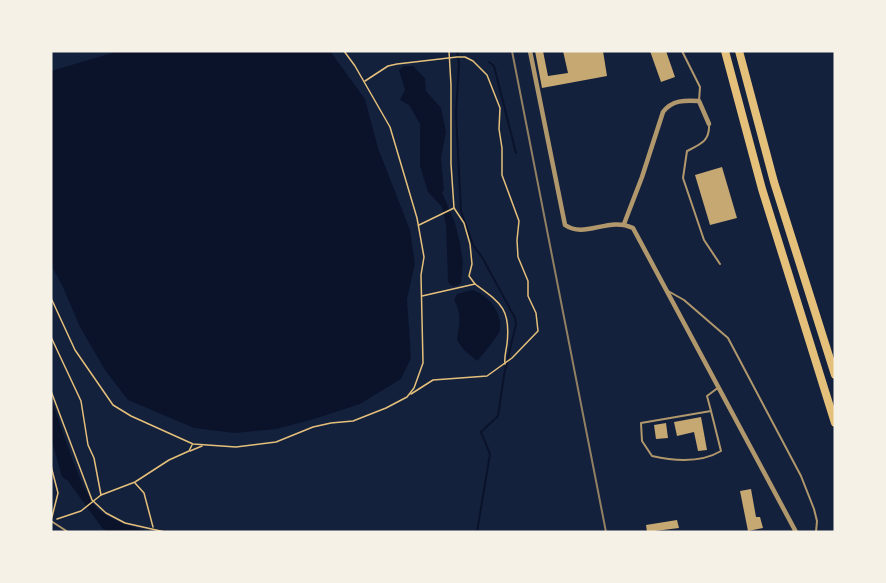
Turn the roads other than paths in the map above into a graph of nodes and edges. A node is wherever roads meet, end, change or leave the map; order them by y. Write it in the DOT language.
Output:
graph roads {
  1 [pos="530,51"];
  2 [pos="682,51"];
  3 [pos="725,51"];
  4 [pos="738,51"];
  5 [pos="699,101"];
  6 [pos="709,124"];
  7 [pos="624,224"];
  8 [pos="720,264"];
  9 [pos="666,289"];
  10 [pos="835,375"];
  11 [pos="719,387"];
  12 [pos="711,411"];
  13 [pos="835,423"];
  14 [pos="51,521"];
  15 [pos="68,532"];
  16 [pos="796,532"];
  17 [pos="816,532"];
  1 -- 7 [label="street"];
  2 -- 5 [label="lane"];
  3 -- 13 [label="highway"];
  4 -- 10 [label="highway"];
  5 -- 6 [label="street"];
  5 -- 7 [label="street"];
  6 -- 8 [label="lane"];
  7 -- 9 [label="street"];
  9 -- 11 [label="street"];
  9 -- 17 [label="lane"];
  11 -- 12 [label="lane"];
  11 -- 16 [label="street"];
  12 -- 12 [label="lane"];
  14 -- 15 [label="lane"];
}
